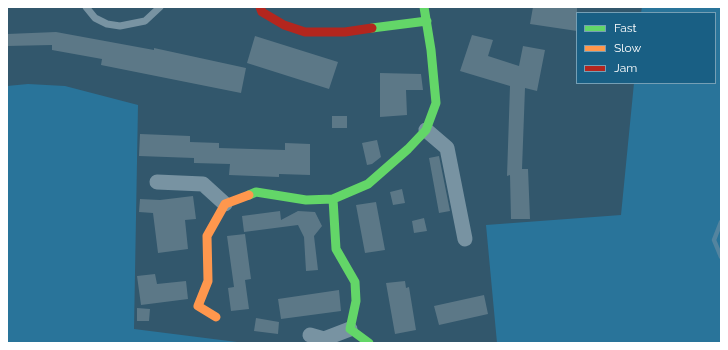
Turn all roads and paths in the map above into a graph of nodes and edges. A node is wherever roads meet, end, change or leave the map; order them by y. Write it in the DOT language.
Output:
graph roads {
  1 [pos="86,7"];
  2 [pos="160,7"];
  3 [pos="260,7"];
  4 [pos="424,7"];
  5 [pos="427,21"];
  6 [pos="426,130"];
  7 [pos="157,182"];
  8 [pos="333,200"];
  9 [pos="226,204"];
  10 [pos="465,239"];
  11 [pos="216,317"];
  12 [pos="350,329"];
  13 [pos="310,335"];
  14 [pos="369,343"];
  1 -- 2 [label="lane"];
  3 -- 5 [label="street"];
  4 -- 5 [label="street"];
  5 -- 6 [label="street"];
  6 -- 8 [label="street"];
  6 -- 10 [label="street"];
  7 -- 9 [label="street"];
  8 -- 9 [label="street"];
  8 -- 12 [label="street"];
  9 -- 11 [label="street"];
  12 -- 13 [label="street"];
  12 -- 14 [label="street"];
}
